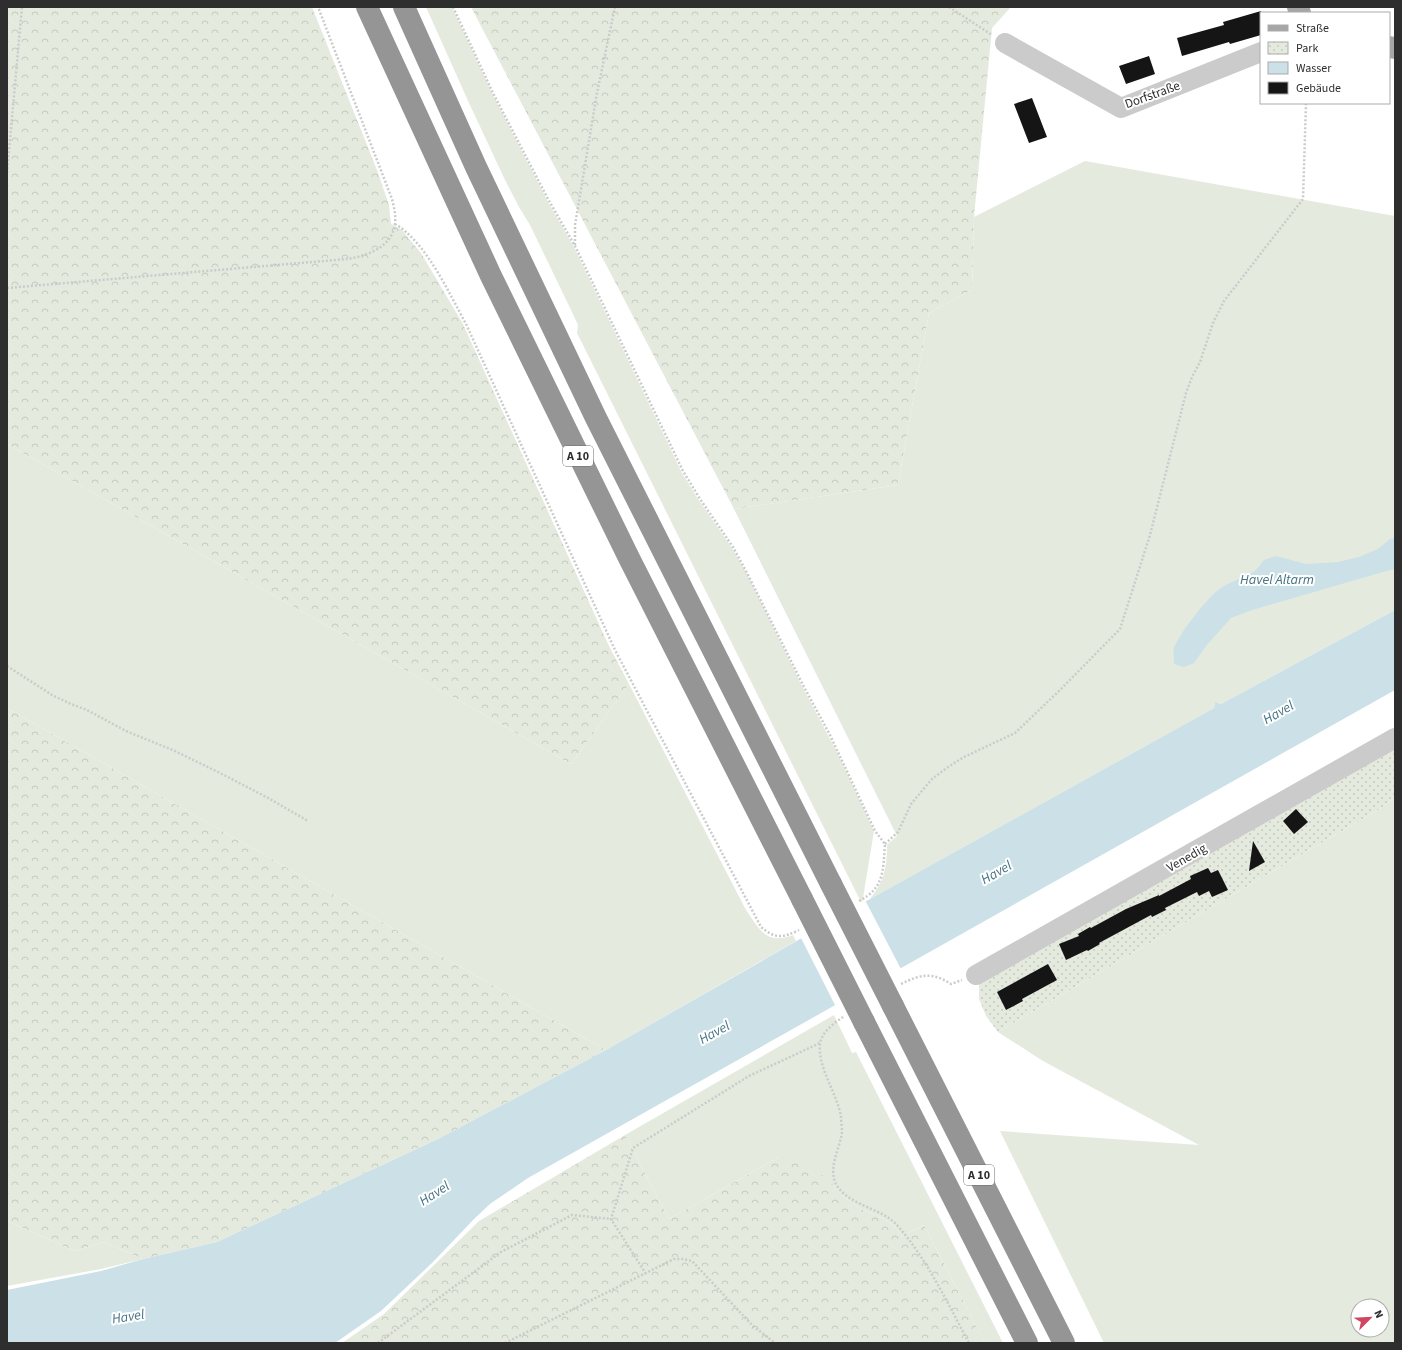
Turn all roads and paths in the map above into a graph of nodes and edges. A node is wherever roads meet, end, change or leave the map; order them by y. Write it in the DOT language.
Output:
graph roads {
  1 [pos="22,7"];
  2 [pos="318,7"];
  3 [pos="368,7"];
  4 [pos="404,7"];
  5 [pos="453,7"];
  6 [pos="615,7"];
  7 [pos="949,7"];
  8 [pos="1005,43"];
  9 [pos="1260,52"];
  10 [pos="1306,104"];
  11 [pos="7,173"];
  12 [pos="395,224"];
  13 [pos="575,246"];
  14 [pos="7,288"];
  15 [pos="7,666"];
  16 [pos="1395,738"];
  17 [pos="308,821"];
  18 [pos="884,844"];
  19 [pos="853,904"];
  20 [pos="804,928"];
  21 [pos="976,975"];
  22 [pos="611,1219"];
  23 [pos="646,1274"];
  24 [pos="378,1343"];
  25 [pos="505,1343"];
  26 [pos="775,1343"];
  27 [pos="969,1343"];
  28 [pos="1027,1343"];
  29 [pos="1064,1343"];
  1 -- 11 [label="path"];
  2 -- 12 [label="path"];
  3 -- 28 [label="highway, A 10, bridge"];
  4 -- 29 [label="highway, A 10, bridge"];
  5 -- 13 [label="path"];
  6 -- 13 [label="path"];
  7 -- 8 [label="path"];
  8 -- 9 [label="street, Dorfstraße"];
  10 -- 18 [label="path"];
  12 -- 14 [label="path"];
  12 -- 20 [label="path"];
  13 -- 18 [label="path"];
  15 -- 17 [label="path"];
  16 -- 21 [label="street, Venedig"];
  18 -- 19 [label="path"];
  22 -- 23 [label="path"];
  22 -- 24 [label="path"];
  22 -- 27 [label="path"];
  23 -- 25 [label="path"];
  23 -- 26 [label="path"];
}
